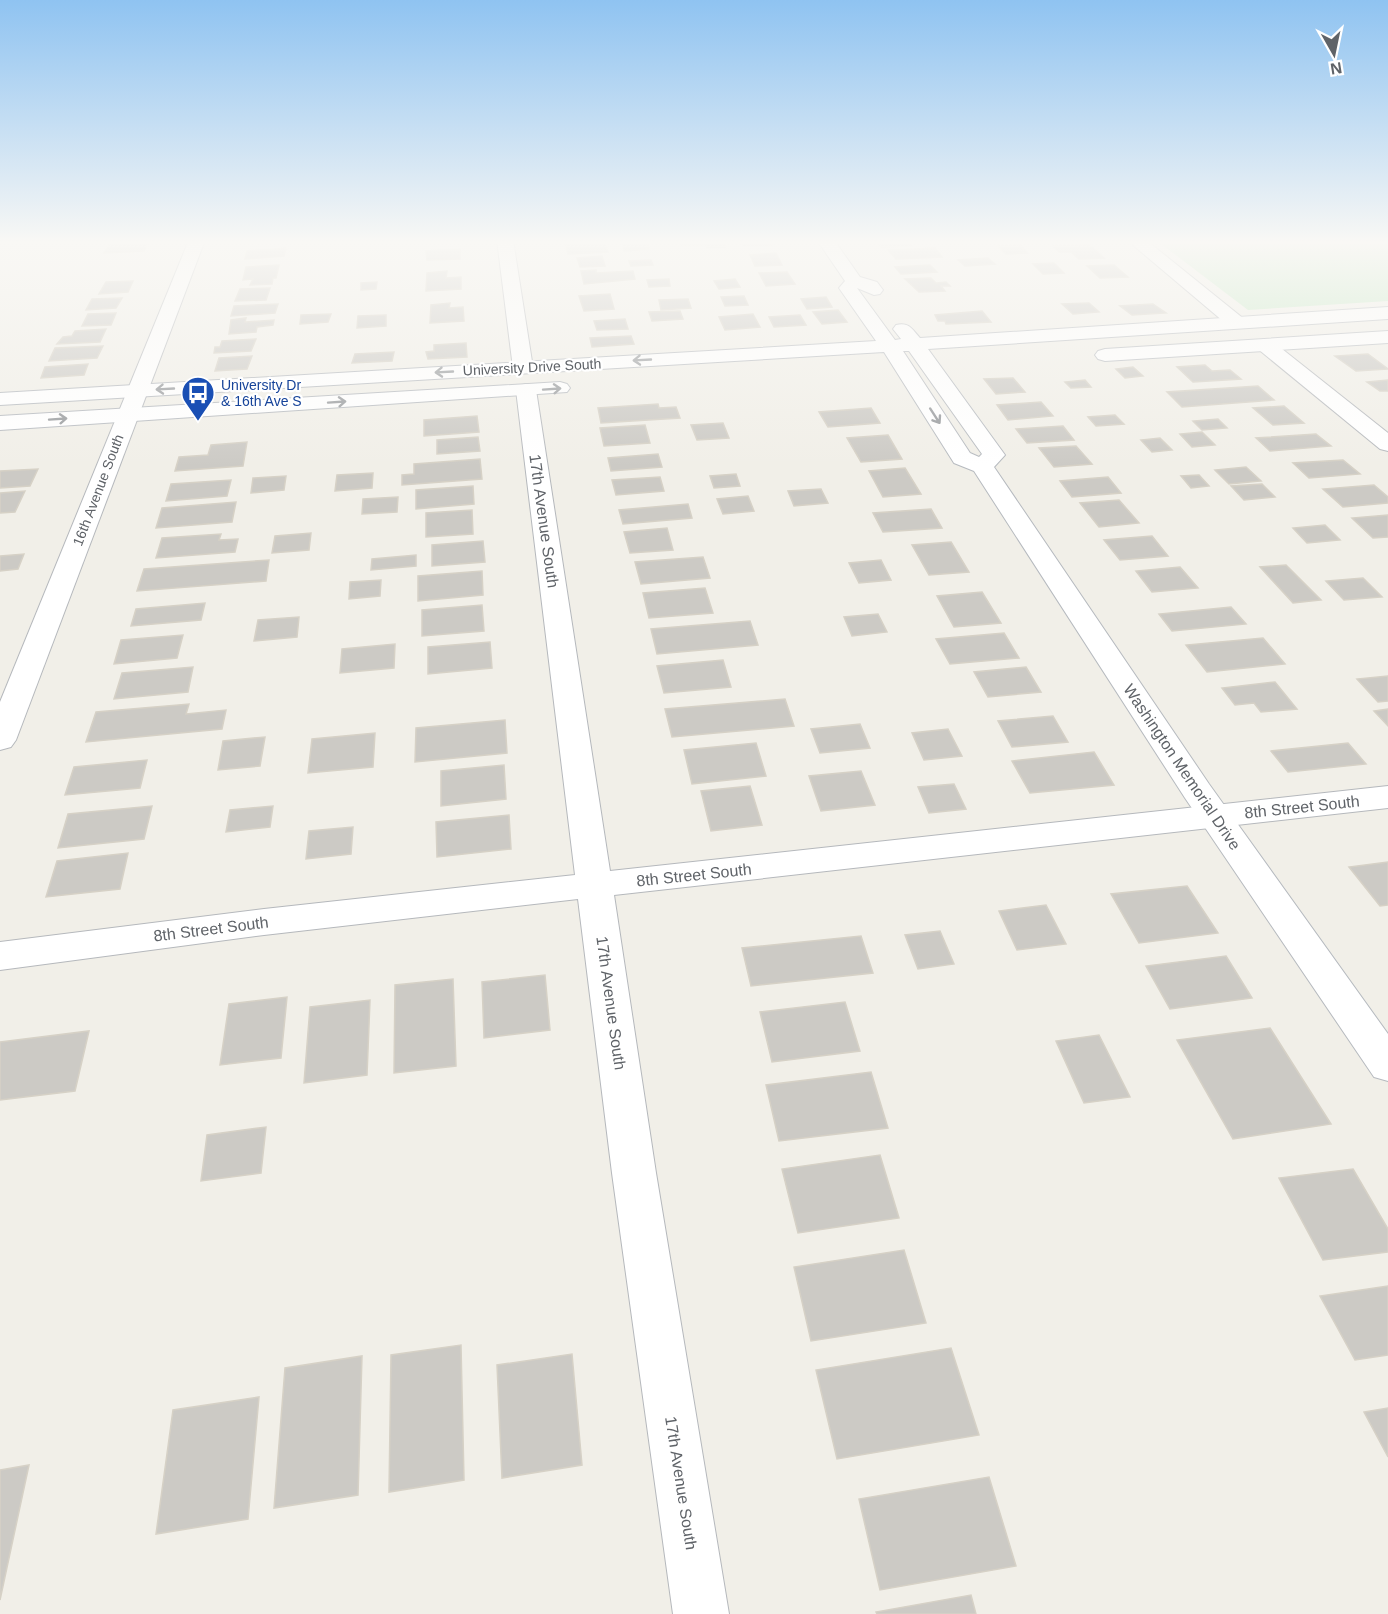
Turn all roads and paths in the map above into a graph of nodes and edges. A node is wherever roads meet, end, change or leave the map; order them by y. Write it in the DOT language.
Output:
graph roads {
  1 [pos="168,315"];
  2 [pos="515,315"];
  3 [pos="868,315"];
  4 [pos="893,315"];
  5 [pos="1229,315"];
  6 [pos="1349,315"];
  7 [pos="1237,322"];
  8 [pos="1388,337"];
  9 [pos="915,344"];
  10 [pos="889,345"];
  11 [pos="1265,345"];
  12 [pos="1080,356"];
  13 [pos="951,364"];
  14 [pos="929,366"];
  15 [pos="902,368"];
  16 [pos="877,369"];
  17 [pos="524,379"];
  18 [pos="583,387"];
  19 [pos="138,391"];
  20 [pos="0,399"];
  21 [pos="128,415"];
  22 [pos="0,423"];
  23 [pos="1388,444"];
  24 [pos="982,466"];
  25 [pos="0,740"];
  26 [pos="1388,797"];
  27 [pos="1214,816"];
  28 [pos="595,886"];
  29 [pos="0,956"];
  30 [pos="1388,1065"];
  31 [pos="701,1614"];
  1 -- 19 [label="street, 16th Avenue South"];
  2 -- 17 [label="street, 17th Avenue South"];
  3 -- 10 [label="street, Washington Memorial Drive"];
  4 -- 9 [label="street, Washington Memorial Drive"];
  5 -- 7 [label="street"];
  6 -- 7 [label="street, University Drive South"];
  7 -- 9 [label="street, University Drive South"];
  8 -- 11 [label="street"];
  9 -- 10 [label="street, University Drive South"];
  9 -- 14 [label="street, Washington Memorial Drive"];
  10 -- 15 [label="street, Washington Memorial Drive"];
  10 -- 17 [label="street, University Drive South, one-way"];
  11 -- 12 [label="street"];
  11 -- 23 [label="street"];
  13 -- 14 [label="street"];
  14 -- 15 [label="street"];
  14 -- 24 [label="street, Washington Memorial Drive"];
  15 -- 16 [label="street"];
  15 -- 24 [label="street, Washington Memorial Drive, one-way"];
  17 -- 18 [label="street, University Drive South, one-way"];
  17 -- 19 [label="street, University Drive South, one-way"];
  21 -- 17 [label="street, University Drive South, one-way"];
  17 -- 28 [label="street, 17th Avenue South"];
  19 -- 20 [label="street, University Drive South"];
  19 -- 21 [label="street, 16th Avenue South"];
  22 -- 21 [label="street, University Drive South, one-way"];
  21 -- 25 [label="street, 16th Avenue South"];
  24 -- 27 [label="street, Washington Memorial Drive"];
  26 -- 27 [label="street, 8th Street South"];
  27 -- 28 [label="street, 8th Street South"];
  27 -- 30 [label="street, Washington Memorial Drive"];
  28 -- 29 [label="street, 8th Street South"];
  28 -- 31 [label="street, 17th Avenue South"];
}
